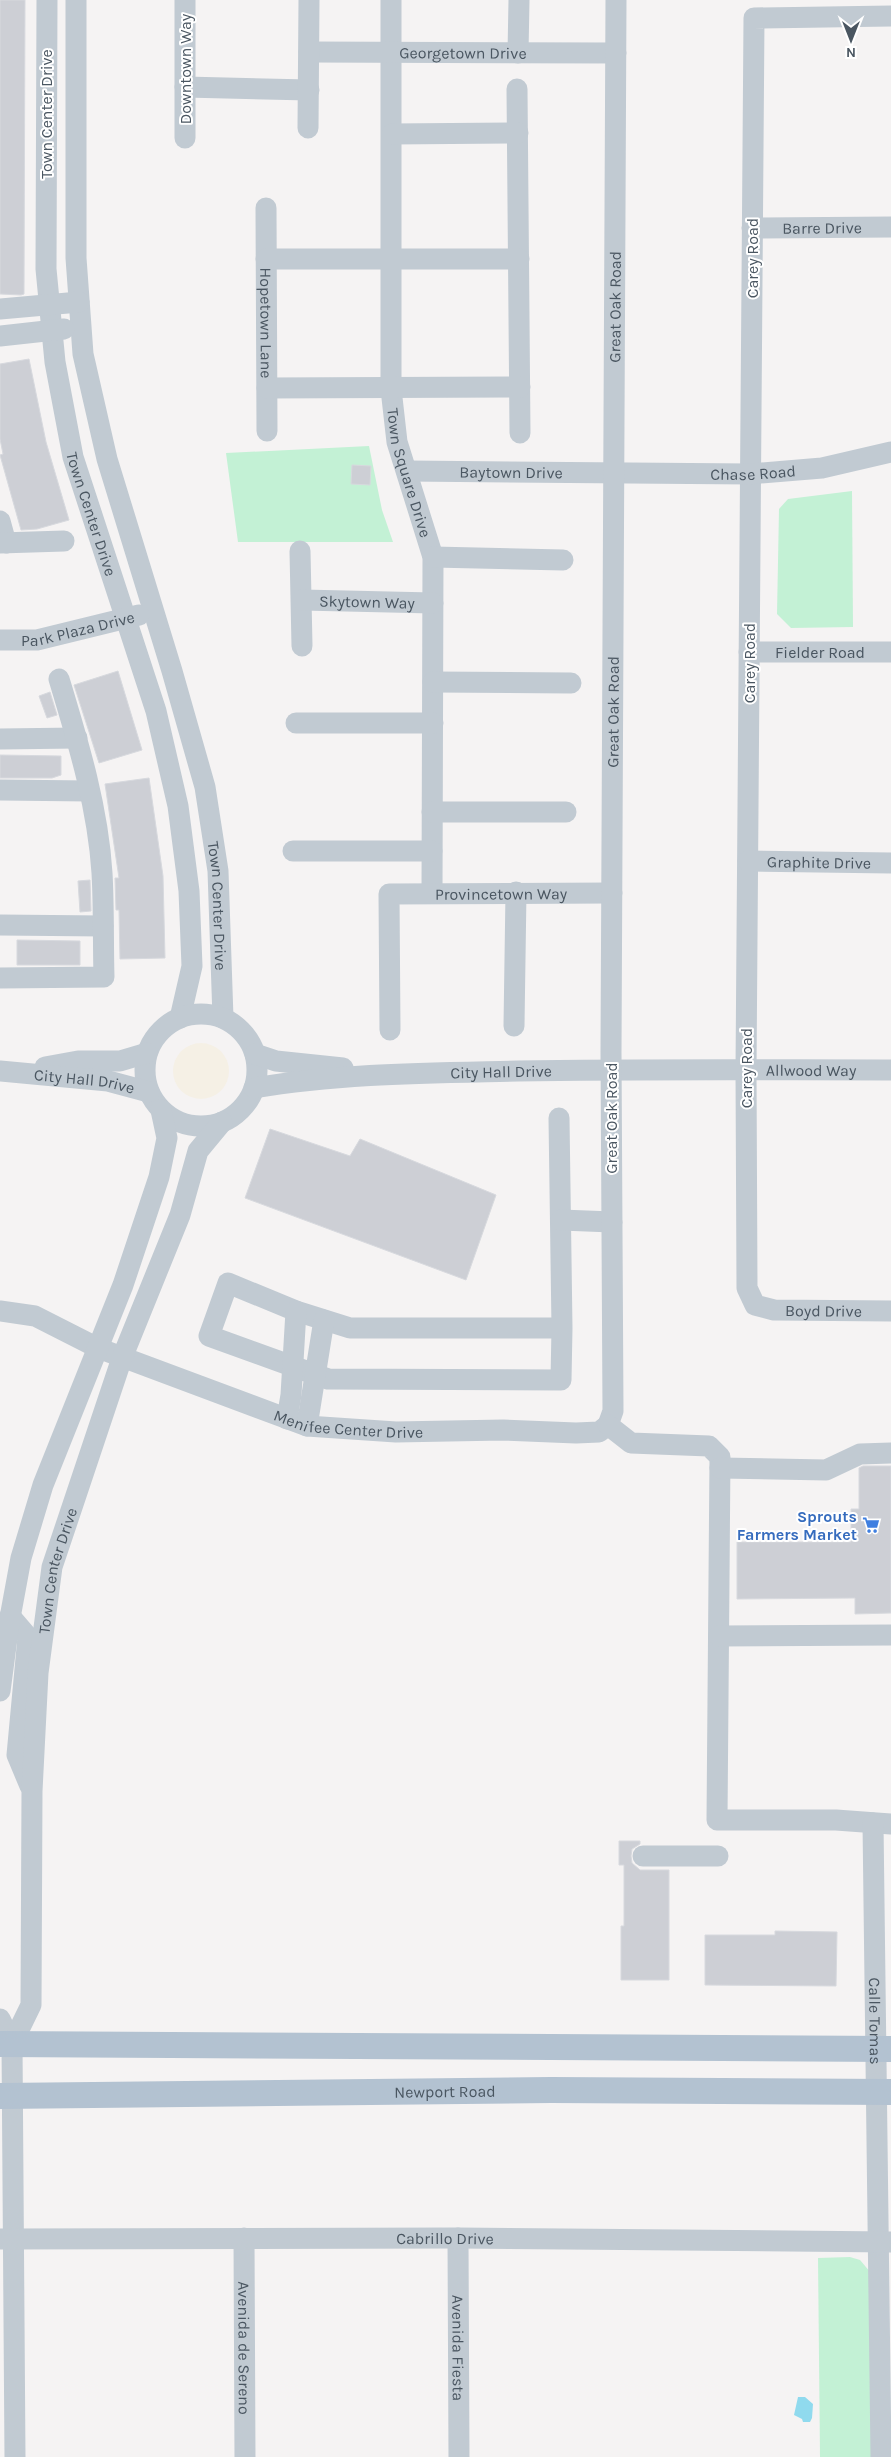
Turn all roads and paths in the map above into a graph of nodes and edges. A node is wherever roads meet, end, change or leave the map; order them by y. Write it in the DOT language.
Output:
graph roads {
  1 [pos="46,0"];
  2 [pos="76,0"];
  3 [pos="185,0"];
  4 [pos="309,0"];
  5 [pos="391,0"];
  6 [pos="519,0"];
  7 [pos="616,0"];
  8 [pos="891,16"];
  9 [pos="309,52"];
  10 [pos="391,52"];
  11 [pos="518,52"];
  12 [pos="616,53"];
  13 [pos="185,87"];
  14 [pos="517,89"];
  15 [pos="309,90"];
  16 [pos="308,128"];
  17 [pos="392,134"];
  18 [pos="518,134"];
  19 [pos="185,138"];
  20 [pos="266,208"];
  21 [pos="891,227"];
  22 [pos="752,228"];
  23 [pos="390,259"];
  24 [pos="266,260"];
  25 [pos="519,260"];
  26 [pos="79,302"];
  27 [pos="49,305"];
  28 [pos="0,309"];
  29 [pos="81,327"];
  30 [pos="51,330"];
  31 [pos="0,336"];
  32 [pos="520,387"];
  33 [pos="267,388"];
  34 [pos="391,389"];
  35 [pos="267,430"];
  36 [pos="520,433"];
  37 [pos="891,452"];
  38 [pos="407,472"];
  39 [pos="614,474"];
  40 [pos="750,474"];
  41 [pos="0,521"];
  42 [pos="64,541"];
  43 [pos="3,543"];
  44 [pos="300,551"];
  45 [pos="433,558"];
  46 [pos="563,560"];
  47 [pos="302,600"];
  48 [pos="433,603"];
  49 [pos="153,611"];
  50 [pos="126,618"];
  51 [pos="0,640"];
  52 [pos="302,646"];
  53 [pos="749,652"];
  54 [pos="891,652"];
  55 [pos="59,679"];
  56 [pos="433,682"];
  57 [pos="571,683"];
  58 [pos="433,723"];
  59 [pos="296,724"];
  60 [pos="0,738"];
  61 [pos="77,738"];
  62 [pos="0,790"];
  63 [pos="88,791"];
  64 [pos="432,812"];
  65 [pos="566,812"];
  66 [pos="293,851"];
  67 [pos="432,851"];
  68 [pos="748,861"];
  69 [pos="891,863"];
  70 [pos="432,892"];
  71 [pos="516,892"];
  72 [pos="612,893"];
  73 [pos="0,925"];
  74 [pos="103,926"];
  75 [pos="0,978"];
  76 [pos="180,1018"];
  77 [pos="223,1018"];
  78 [pos="514,1026"];
  79 [pos="390,1030"];
  80 [pos="147,1053"];
  81 [pos="255,1054"];
  82 [pos="611,1070"];
  83 [pos="746,1070"];
  84 [pos="891,1070"];
  85 [pos="10,1071"];
  86 [pos="391,1073"];
  87 [pos="254,1088"];
  88 [pos="149,1092"];
  89 [pos="161,1110"];
  90 [pos="559,1118"];
  91 [pos="222,1122"];
  92 [pos="561,1220"];
  93 [pos="612,1222"];
  94 [pos="756,1305"];
  95 [pos="0,1311"];
  96 [pos="296,1311"];
  97 [pos="891,1312"];
  98 [pos="324,1320"];
  99 [pos="562,1328"];
  100 [pos="98,1348"];
  101 [pos="122,1358"];
  102 [pos="293,1366"];
  103 [pos="316,1374"];
  104 [pos="287,1419"];
  105 [pos="608,1425"];
  106 [pos="307,1426"];
  107 [pos="891,1453"];
  108 [pos="720,1468"];
  109 [pos="10,1616"];
  110 [pos="891,1635"];
  111 [pos="718,1636"];
  112 [pos="0,1691"];
  113 [pos="32,1791"];
  114 [pos="882,1824"];
  115 [pos="643,1856"];
  116 [pos="718,1856"];
  117 [pos="0,2018"];
  118 [pos="6,2044"];
  119 [pos="883,2049"];
  120 [pos="884,2092"];
  121 [pos="7,2096"];
  122 [pos="244,2238"];
  123 [pos="458,2238"];
  124 [pos="6,2239"];
  125 [pos="885,2242"];
  126 [pos="15,2457"];
  127 [pos="245,2457"];
  128 [pos="459,2457"];
  129 [pos="881,2457"];
  1 -- 27 [label="street, Town Center Drive"];
  2 -- 26 [label="street, Town Center Drive"];
  3 -- 13 [label="street, Downtown Way"];
  4 -- 9 [label="street"];
  5 -- 10 [label="street, Town Square Drive"];
  6 -- 11 [label="street"];
  7 -- 12 [label="street, Great Oak Road"];
  8 -- 22 [label="street, Carey Road"];
  9 -- 10 [label="street, Georgetown Drive"];
  9 -- 15 [label="street"];
  10 -- 11 [label="street, Georgetown Drive"];
  10 -- 17 [label="street, Town Square Drive"];
  11 -- 12 [label="street, Georgetown Drive"];
  12 -- 39 [label="street, Great Oak Road"];
  13 -- 15 [label="street"];
  13 -- 19 [label="street, Downtown Way"];
  14 -- 18 [label="street"];
  15 -- 16 [label="street"];
  17 -- 18 [label="street"];
  17 -- 23 [label="street, Town Square Drive"];
  18 -- 25 [label="street"];
  20 -- 24 [label="street, Hopetown Lane"];
  21 -- 22 [label="street, Barre Drive"];
  22 -- 40 [label="street, Carey Road"];
  23 -- 24 [label="street, Hopetown Lane"];
  23 -- 25 [label="street, Hopetown Lane"];
  23 -- 34 [label="street, Town Square Drive"];
  24 -- 33 [label="street, Hopetown Lane"];
  25 -- 32 [label="street"];
  26 -- 27 [label="street"];
  26 -- 29 [label="street, Town Center Drive"];
  27 -- 28 [label="street"];
  27 -- 30 [label="street, Town Center Drive"];
  29 -- 30 [label="street"];
  29 -- 49 [label="street, Town Center Drive"];
  30 -- 31 [label="street"];
  30 -- 50 [label="street, Town Center Drive"];
  32 -- 34 [label="street, Hopetown Lane"];
  32 -- 36 [label="street"];
  33 -- 34 [label="street, Hopetown Lane"];
  33 -- 35 [label="street, Hopetown Lane"];
  34 -- 38 [label="street, Town Square Drive"];
  37 -- 40 [label="street, Chase Road"];
  38 -- 39 [label="street, Baytown Drive"];
  38 -- 45 [label="street, Town Square Drive"];
  39 -- 40 [label="street, Chase Road"];
  39 -- 72 [label="street, Great Oak Road"];
  40 -- 53 [label="street, Carey Road"];
  41 -- 43 [label="street"];
  42 -- 43 [label="street"];
  44 -- 47 [label="street, Skytown Way"];
  45 -- 46 [label="street"];
  45 -- 48 [label="street, Town Square Drive"];
  47 -- 48 [label="street, Skytown Way"];
  47 -- 52 [label="street, Skytown Way"];
  48 -- 56 [label="street, Town Square Drive"];
  49 -- 50 [label="street, Park Plaza Drive"];
  49 -- 77 [label="street, Town Center Drive"];
  50 -- 51 [label="street, Park Plaza Drive"];
  50 -- 76 [label="street, Town Center Drive"];
  53 -- 54 [label="street, Fielder Road"];
  53 -- 68 [label="street, Carey Road"];
  55 -- 61 [label="street"];
  56 -- 57 [label="street"];
  56 -- 58 [label="street, Town Square Drive"];
  58 -- 59 [label="street"];
  58 -- 64 [label="street, Town Square Drive"];
  60 -- 61 [label="street"];
  61 -- 63 [label="street"];
  62 -- 63 [label="street"];
  63 -- 74 [label="street"];
  64 -- 65 [label="street"];
  64 -- 67 [label="street, Town Square Drive"];
  66 -- 67 [label="street"];
  67 -- 70 [label="street, Town Square Drive"];
  68 -- 69 [label="street, Graphite Drive"];
  68 -- 83 [label="street, Carey Road"];
  70 -- 71 [label="street, Provincetown Way"];
  70 -- 79 [label="street, Provincetown Way"];
  71 -- 72 [label="street, Provincetown Way"];
  71 -- 78 [label="street"];
  72 -- 82 [label="street, Great Oak Road"];
  73 -- 74 [label="street"];
  74 -- 75 [label="street"];
  76 -- 77 [label="street, Town Center Drive"];
  76 -- 80 [label="street, Town Center Drive"];
  77 -- 81 [label="street, Town Center Drive"];
  80 -- 85 [label="street, City Hall Drive"];
  80 -- 88 [label="street, Town Center Drive"];
  81 -- 86 [label="street, City Hall Drive"];
  81 -- 87 [label="street, Town Center Drive"];
  82 -- 83 [label="street, Allwood Way"];
  82 -- 86 [label="street, City Hall Drive"];
  82 -- 93 [label="street, Great Oak Road"];
  83 -- 84 [label="street, Allwood Way"];
  83 -- 94 [label="street, Carey Road"];
  85 -- 88 [label="street, City Hall Drive"];
  86 -- 87 [label="street, City Hall Drive"];
  87 -- 91 [label="street, Town Center Drive"];
  88 -- 89 [label="street, Town Center Drive"];
  89 -- 91 [label="street, Town Center Drive"];
  89 -- 100 [label="street, Town Center Drive"];
  90 -- 92 [label="street"];
  91 -- 101 [label="street, Town Center Drive"];
  92 -- 93 [label="street"];
  92 -- 99 [label="street"];
  93 -- 105 [label="street, Great Oak Road"];
  94 -- 97 [label="street, Boyd Drive"];
  95 -- 100 [label="street, Menifee Center Drive"];
  96 -- 98 [label="street"];
  96 -- 102 [label="street"];
  96 -- 102 [label="street"];
  98 -- 99 [label="street"];
  98 -- 103 [label="street"];
  99 -- 103 [label="street"];
  100 -- 101 [label="street, Menifee Center Drive"];
  100 -- 109 [label="street, Town Center Drive"];
  101 -- 104 [label="street, Menifee Center Drive"];
  101 -- 113 [label="street, Town Center Drive"];
  102 -- 103 [label="street"];
  102 -- 104 [label="street"];
  103 -- 106 [label="street"];
  104 -- 106 [label="street, Menifee Center Drive"];
  105 -- 106 [label="street, Menifee Center Drive"];
  105 -- 108 [label="street"];
  107 -- 108 [label="street"];
  108 -- 111 [label="street"];
  109 -- 112 [label="street, Town Center Drive"];
  109 -- 113 [label="street"];
  110 -- 111 [label="street"];
  111 -- 114 [label="street"];
  113 -- 118 [label="street, Town Center Drive"];
  114 -- 119 [label="street, Calle Tomas"];
  115 -- 116 [label="street"];
  117 -- 118 [label="street, Town Center Drive"];
  118 -- 119 [label="main road"];
  118 -- 121 [label="street, Town Center Drive"];
  119 -- 120 [label="street, Calle Tomas"];
  120 -- 121 [label="main road, Newport Road"];
  120 -- 125 [label="street, Calle Tomas"];
  121 -- 124 [label="street, Town Center Drive"];
  122 -- 123 [label="street, Cabrillo Drive"];
  122 -- 124 [label="street, Cabrillo Drive"];
  122 -- 127 [label="street, Avenida de Sereno"];
  123 -- 125 [label="street, Cabrillo Drive"];
  123 -- 128 [label="street, Avenida Fiesta"];
  124 -- 126 [label="street, Town Center Drive"];
  125 -- 129 [label="street, Calle Tomas"];
}
